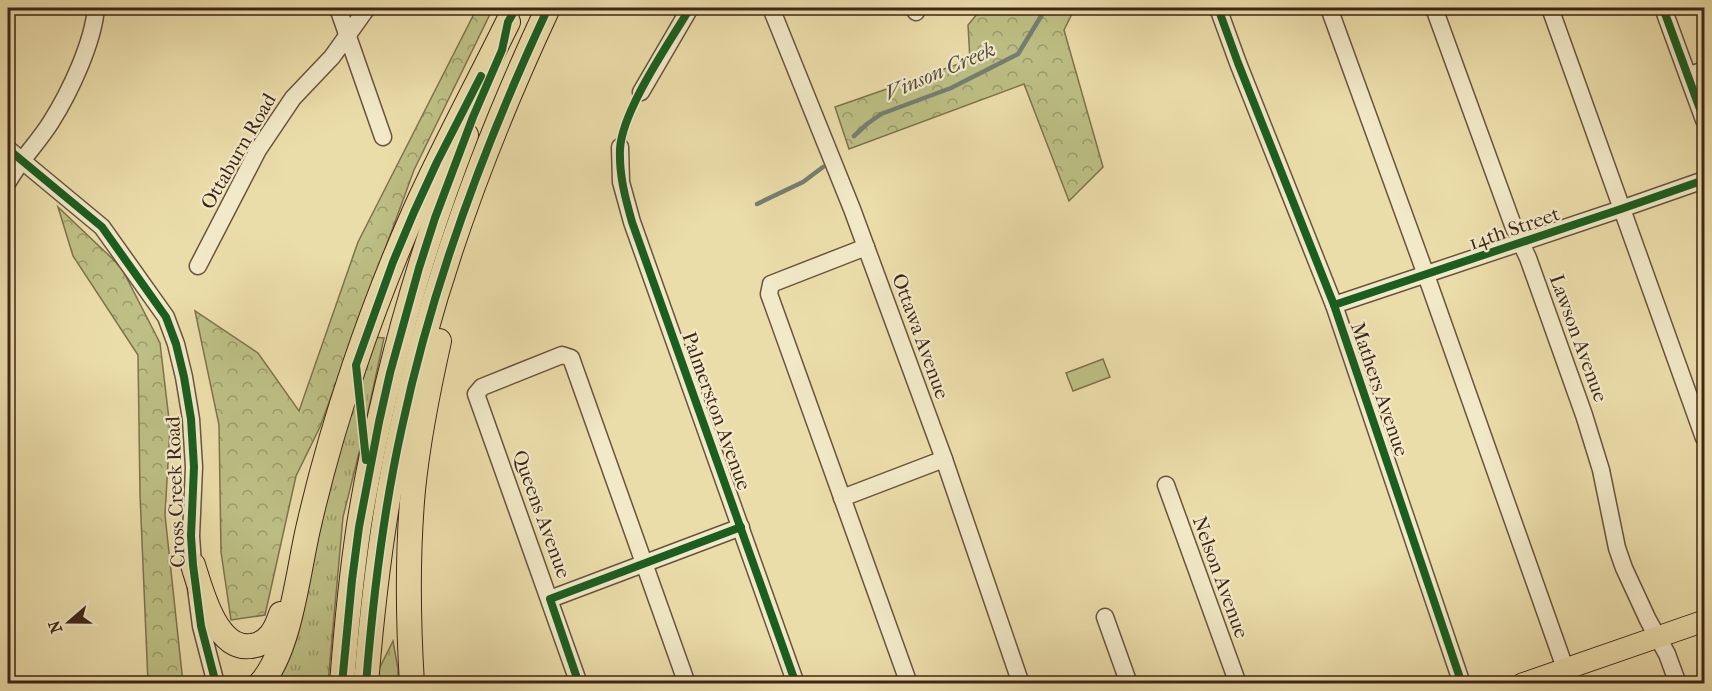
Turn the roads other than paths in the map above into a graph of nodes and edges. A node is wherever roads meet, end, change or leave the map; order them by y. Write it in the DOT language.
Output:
graph roads {
  1 [pos="96,8"];
  2 [pos="338,8"];
  3 [pos="367,8"];
  4 [pos="549,8"];
  5 [pos="690,8"];
  6 [pos="771,8"];
  7 [pos="1218,8"];
  8 [pos="1329,8"];
  9 [pos="1434,8"];
  10 [pos="1550,8"];
  11 [pos="1663,8"];
  12 [pos="512,15"];
  13 [pos="348,34"];
  14 [pos="1704,70"];
  15 [pos="1688,76"];
  16 [pos="641,92"];
  17 [pos="1704,120"];
  18 [pos="383,137"];
  19 [pos="620,147"];
  20 [pos="8,149"];
  21 [pos="22,160"];
  22 [pos="1704,180"];
  23 [pos="8,182"];
  24 [pos="1621,209"];
  25 [pos="1522,242"];
  26 [pos="866,247"];
  27 [pos="198,266"];
  28 [pos="1426,275"];
  29 [pos="1334,305"];
  30 [pos="1704,438"];
  31 [pos="944,459"];
  32 [pos="1166,485"];
  33 [pos="842,498"];
  34 [pos="741,527"];
  35 [pos="304,546"];
  36 [pos="645,563"];
  37 [pos="193,565"];
  38 [pos="550,599"];
  39 [pos="1105,617"];
  40 [pos="1704,621"];
  41 [pos="1658,638"];
  42 [pos="1565,668"];
  43 [pos="216,684"];
  44 [pos="260,684"];
  45 [pos="342,684"];
  46 [pos="366,684"];
  47 [pos="412,684"];
  48 [pos="579,684"];
  49 [pos="687,684"];
  50 [pos="796,684"];
  51 [pos="909,684"];
  52 [pos="1021,684"];
  53 [pos="1129,684"];
  54 [pos="1238,684"];
  55 [pos="1462,684"];
  56 [pos="1522,684"];
  57 [pos="1678,684"];
  1 -- 21 [label="street"];
  2 -- 13 [label="street"];
  3 -- 13 [label="street, Ottaburn Road"];
  4 -- 46 [label="highway"];
  4 -- 47 [label="highway"];
  5 -- 16 [label="street"];
  6 -- 26 [label="street, Ottawa Avenue"];
  7 -- 29 [label="street, Mathers Avenue"];
  8 -- 28 [label="street"];
  9 -- 25 [label="street, Lawson Avenue"];
  10 -- 24 [label="street"];
  11 -- 15 [label="street"];
  12 -- 35 [label="highway"];
  12 -- 45 [label="highway"];
  13 -- 18 [label="street"];
  13 -- 27 [label="street, Ottaburn Road"];
  14 -- 15 [label="street"];
  15 -- 17 [label="street"];
  19 -- 34 [label="street, Palmerston Avenue"];
  20 -- 21 [label="street, Cross Creek Road"];
  21 -- 23 [label="street"];
  21 -- 37 [label="street, Cross Creek Road"];
  22 -- 24 [label="street, 14th Street"];
  24 -- 25 [label="street, 14th Street"];
  24 -- 30 [label="street"];
  25 -- 28 [label="street, 14th Street"];
  25 -- 41 [label="street, Lawson Avenue"];
  26 -- 31 [label="street, Ottawa Avenue"];
  26 -- 33 [label="street"];
  28 -- 29 [label="street, 14th Street"];
  28 -- 42 [label="street"];
  29 -- 55 [label="street, Mathers Avenue"];
  31 -- 33 [label="street"];
  31 -- 52 [label="street, Ottawa Avenue"];
  32 -- 54 [label="street, Nelson Avenue"];
  33 -- 51 [label="street"];
  34 -- 36 [label="street"];
  34 -- 50 [label="street, Palmerston Avenue"];
  35 -- 37 [label="highway"];
  35 -- 44 [label="highway"];
  36 -- 38 [label="street"];
  36 -- 38 [label="street, Queens Avenue"];
  36 -- 49 [label="street"];
  37 -- 43 [label="street, Cross Creek Road"];
  38 -- 48 [label="street, Queens Avenue"];
  39 -- 53 [label="street"];
  40 -- 41 [label="main road"];
  41 -- 42 [label="main road"];
  41 -- 57 [label="street, Lawson Avenue"];
  42 -- 56 [label="main road"];
}
